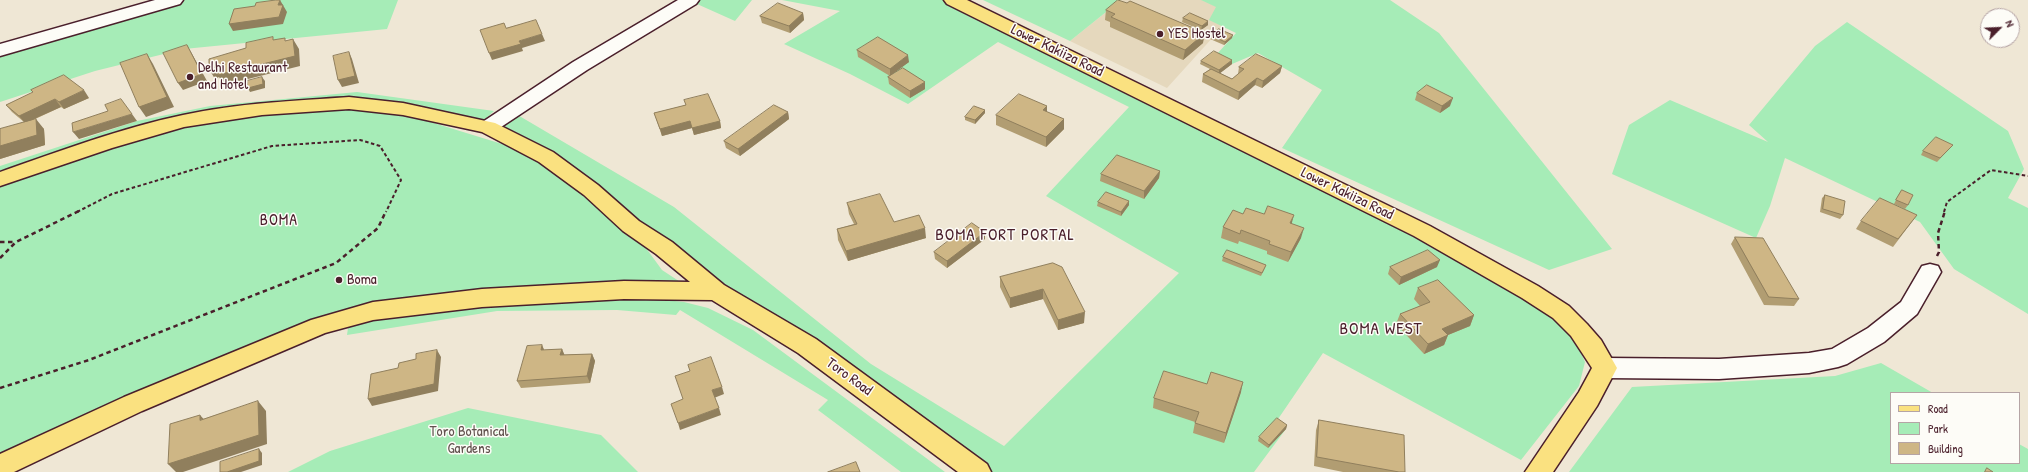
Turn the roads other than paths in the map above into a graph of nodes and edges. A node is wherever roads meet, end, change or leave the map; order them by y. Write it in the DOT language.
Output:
graph roads {
  1 [pos="174,0"];
  2 [pos="690,0"];
  3 [pos="953,0"];
  4 [pos="0,50"];
  5 [pos="488,127"];
  6 [pos="0,179"];
  7 [pos="1930,272"];
  8 [pos="716,291"];
  9 [pos="1605,368"];
  10 [pos="0,466"];
  11 [pos="978,472"];
  12 [pos="1538,472"];
  1 -- 4 [label="street"];
  2 -- 5 [label="street"];
  3 -- 9 [label="main road, Lower Kakiiza Road"];
  5 -- 6 [label="main road, Toro Road"];
  5 -- 8 [label="main road, Toro Road"];
  7 -- 9 [label="street"];
  8 -- 10 [label="main road"];
  8 -- 11 [label="main road, Toro Road"];
  9 -- 12 [label="main road"];
}
